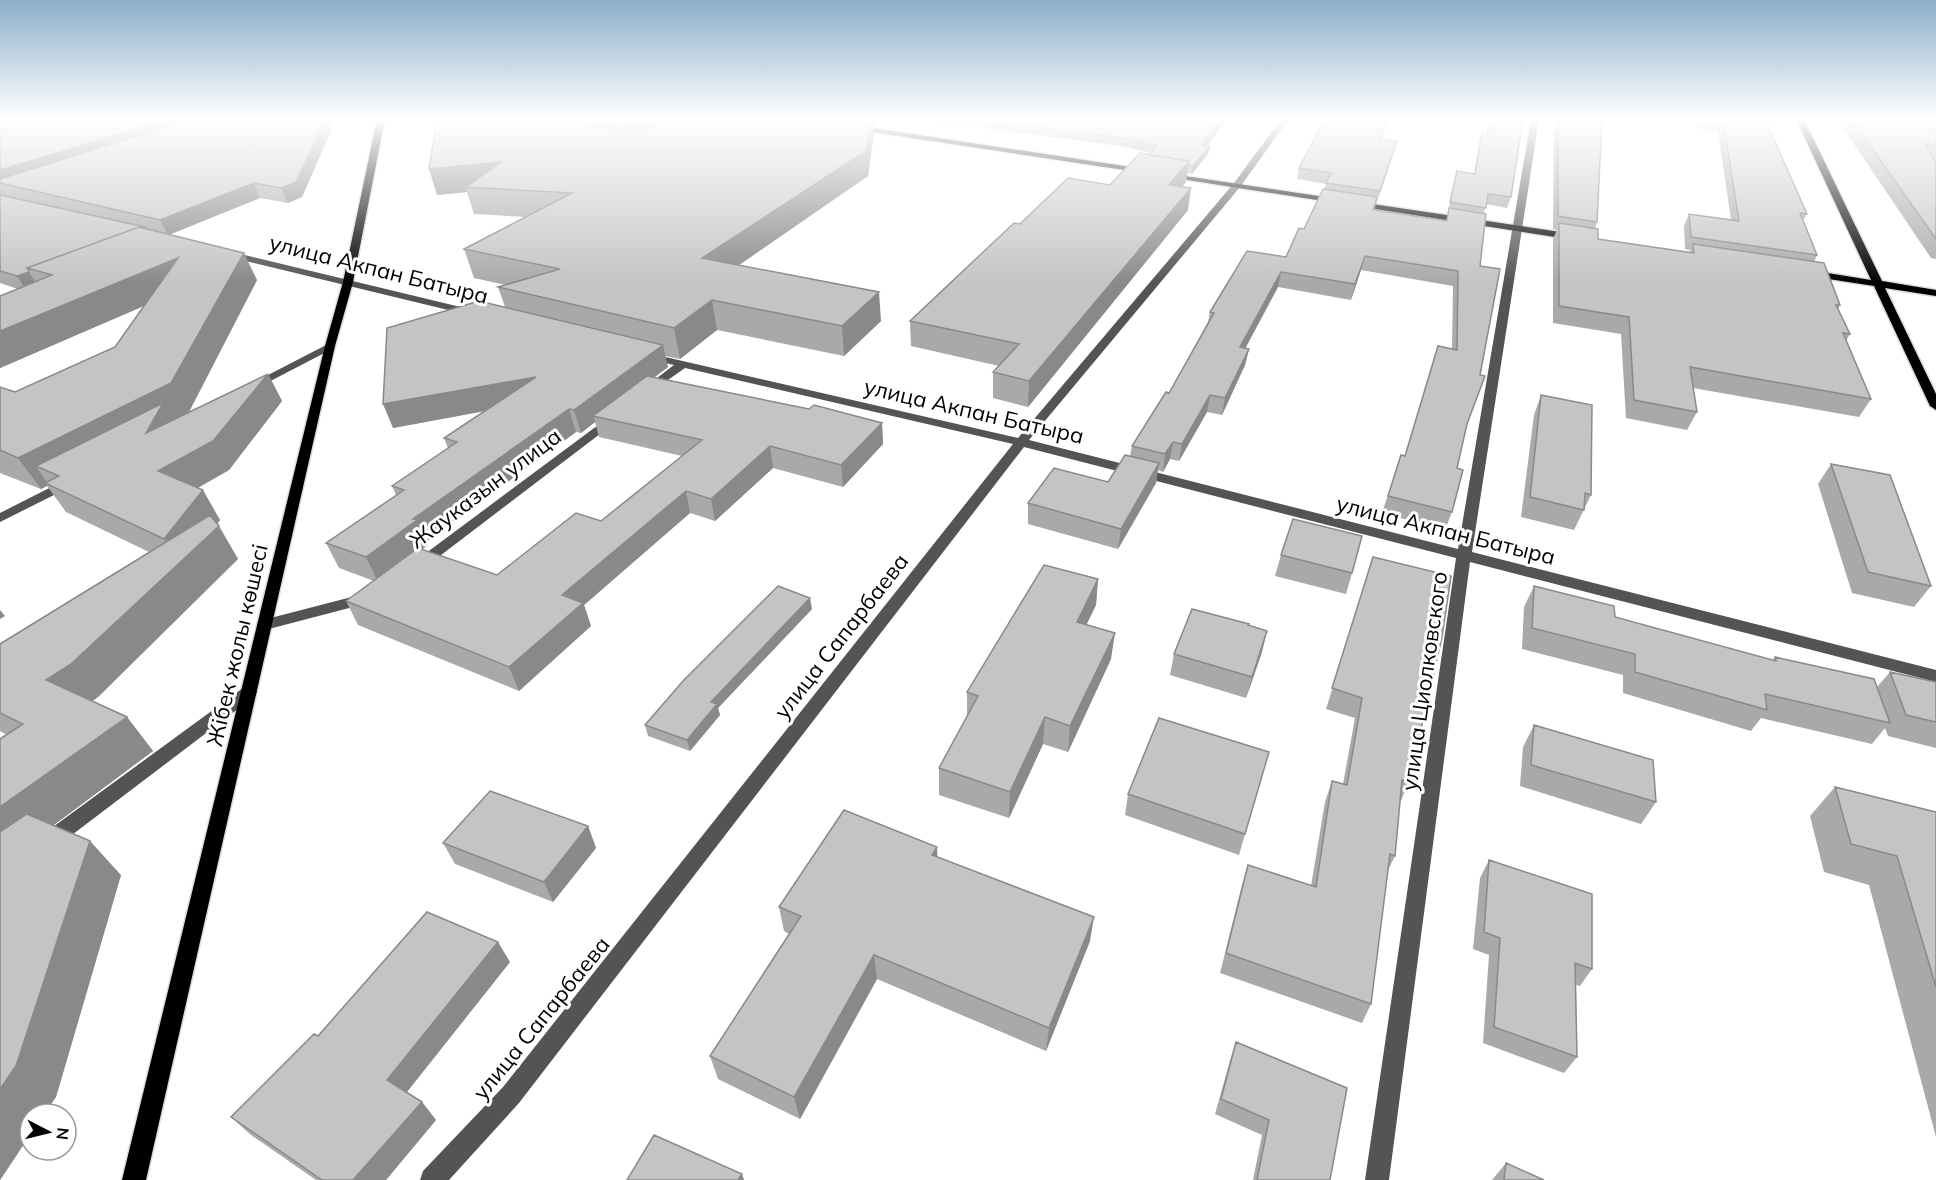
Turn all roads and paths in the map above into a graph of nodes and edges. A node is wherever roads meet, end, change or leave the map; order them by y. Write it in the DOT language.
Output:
graph roads {
  1 [pos="370,174"];
  2 [pos="1165,174"];
  3 [pos="1245,174"];
  4 [pos="1526,174"];
  5 [pos="1825,174"];
  6 [pos="1237,185"];
  7 [pos="1518,229"];
  8 [pos="1588,239"];
  9 [pos="215,251"];
  10 [pos="1796,271"];
  11 [pos="348,282"];
  12 [pos="1876,284"];
  13 [pos="1936,293"];
  14 [pos="486,316"];
  15 [pos="330,346"];
  16 [pos="636,354"];
  17 [pos="682,365"];
  18 [pos="237,394"];
  19 [pos="1936,406"];
  20 [pos="1020,442"];
  21 [pos="83,475"];
  22 [pos="0,518"];
  23 [pos="1464,556"];
  24 [pos="408,573"];
  25 [pos="380,595"];
  26 [pos="265,625"];
  27 [pos="1936,676"];
  28 [pos="249,692"];
  29 [pos="38,849"];
  30 [pos="134,1180"];
  31 [pos="432,1180"];
  32 [pos="1377,1180"];
  1 -- 11 [label="main road, Жібек жолы көшесі"];
  2 -- 6 [label="main road"];
  3 -- 6 [label="street, улица Сапарбаева"];
  4 -- 7 [label="street, улица Циолковского"];
  5 -- 12 [label="main road"];
  6 -- 7 [label="main road"];
  6 -- 20 [label="street, улица Сапарбаева"];
  7 -- 8 [label="main road"];
  7 -- 23 [label="street, улица Циолковского"];
  9 -- 11 [label="street, улица Акпан Батыра"];
  10 -- 12 [label="main road"];
  11 -- 14 [label="street, улица Акпан Батыра"];
  11 -- 15 [label="main road, Жібек жолы көшесі"];
  12 -- 13 [label="main road"];
  12 -- 19 [label="main road"];
  15 -- 18 [label="street"];
  15 -- 26 [label="main road, Жібек жолы көшесі"];
  16 -- 17 [label="street, улица Акпан Батыра"];
  17 -- 20 [label="street, улица Акпан Батыра"];
  17 -- 24 [label="street, Жауказын улица"];
  20 -- 23 [label="street, улица Акпан Батыра"];
  20 -- 31 [label="street, улица Сапарбаева"];
  21 -- 22 [label="street"];
  23 -- 27 [label="street, улица Акпан Батыра"];
  23 -- 32 [label="street, улица Циолковского"];
  25 -- 26 [label="street"];
  26 -- 28 [label="main road, Жібек жолы көшесі"];
  28 -- 29 [label="street"];
  28 -- 30 [label="main road, Жібек жолы көшесі"];
}
